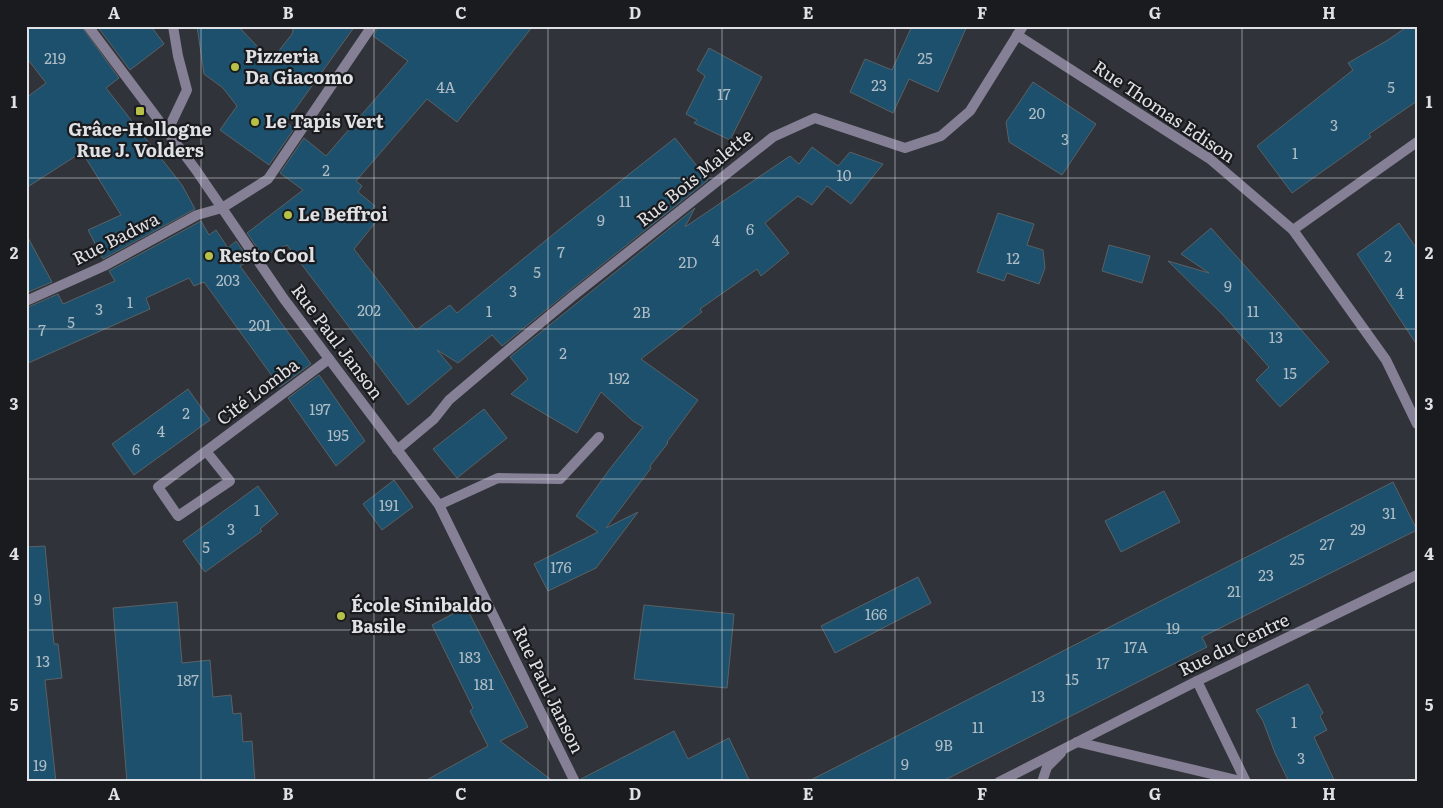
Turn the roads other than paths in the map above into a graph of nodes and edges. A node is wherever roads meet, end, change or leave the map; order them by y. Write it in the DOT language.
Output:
graph roads {
  1 [pos="88,26"];
  2 [pos="173,26"];
  3 [pos="372,26"];
  4 [pos="1023,26"];
  5 [pos="1017,35"];
  6 [pos="167,132"];
  7 [pos="1417,142"];
  8 [pos="222,208"];
  9 [pos="1293,230"];
  10 [pos="26,301"];
  11 [pos="329,359"];
  12 [pos="1417,424"];
  13 [pos="599,437"];
  14 [pos="398,450"];
  15 [pos="206,451"];
  16 [pos="439,505"];
  17 [pos="1417,575"];
  18 [pos="1197,681"];
  19 [pos="1077,742"];
  20 [pos="1067,747"];
  21 [pos="575,782"];
  22 [pos="998,782"];
  23 [pos="1042,782"];
  24 [pos="1246,782"];
  1 -- 6 [label="street, Rue Paul Janson"];
  2 -- 6 [label="street"];
  3 -- 8 [label="street, Rue Badwa"];
  4 -- 5 [label="street, Rue Bois Malette"];
  5 -- 9 [label="street, Rue Thomas Edison"];
  5 -- 14 [label="street, Rue Bois Malette"];
  6 -- 8 [label="street, Rue Paul Janson"];
  7 -- 9 [label="street"];
  8 -- 10 [label="street, Rue Badwa"];
  8 -- 11 [label="street, Rue Paul Janson"];
  9 -- 12 [label="street, Rue Thomas Edison"];
  11 -- 14 [label="street, Rue Paul Janson"];
  11 -- 15 [label="street, Cité Lomba"];
  13 -- 16 [label="street"];
  14 -- 16 [label="street, Rue Paul Janson"];
  15 -- 15 [label="street, Cité Lomba"];
  16 -- 21 [label="street, Rue Paul Janson"];
  17 -- 18 [label="street, Rue du Centre"];
  18 -- 19 [label="street, Rue du Centre"];
  18 -- 24 [label="street"];
  19 -- 20 [label="street, Rue du Centre"];
  19 -- 24 [label="street"];
  20 -- 22 [label="street, Rue du Centre"];
  20 -- 23 [label="street, Rue du Centre"];
}
